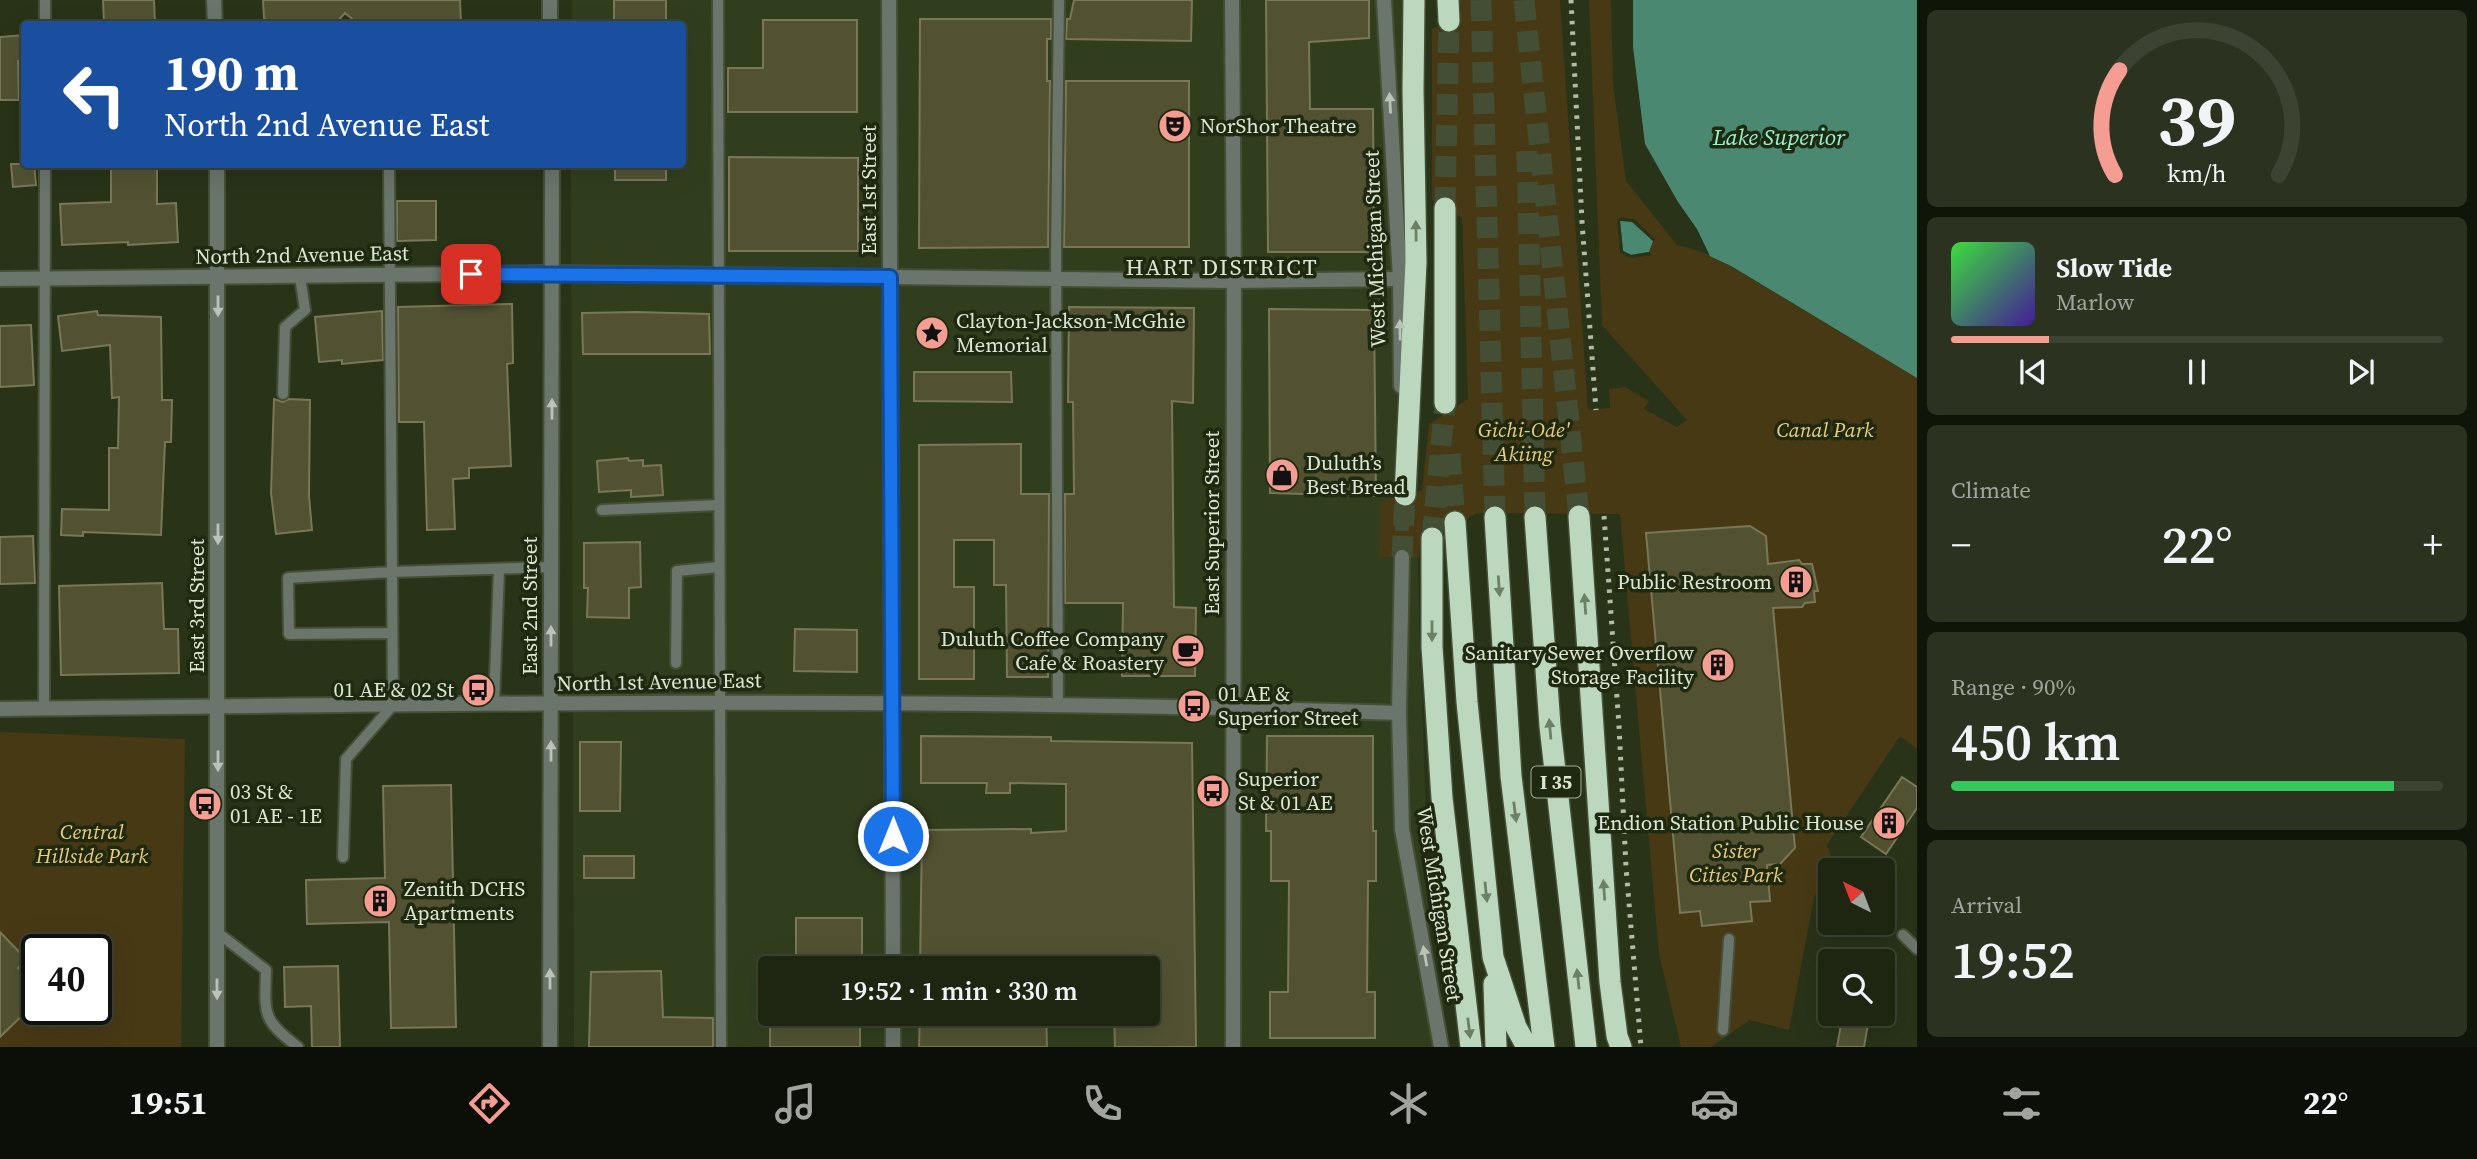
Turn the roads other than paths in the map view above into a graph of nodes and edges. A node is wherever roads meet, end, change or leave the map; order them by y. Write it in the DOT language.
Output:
graph roads {
  1 [pos="45,0"];
  2 [pos="214,0"];
  3 [pos="550,0"];
  4 [pos="718,0"];
  5 [pos="889,0"];
  6 [pos="1059,0"];
  7 [pos="1232,0"];
  8 [pos="1384,0"];
  9 [pos="1414,0"];
  10 [pos="45,21"];
  11 [pos="215,21"];
  12 [pos="550,21"];
  13 [pos="46,168"];
  14 [pos="216,168"];
  15 [pos="388,168"];
  16 [pos="552,168"];
  17 [pos="1445,208"];
  18 [pos="553,273"];
  19 [pos="389,275"];
  20 [pos="720,275"];
  21 [pos="300,276"];
  22 [pos="218,277"];
  23 [pos="890,277"];
  24 [pos="0,279"];
  25 [pos="1056,279"];
  26 [pos="1400,279"];
  27 [pos="46,280"];
  28 [pos="1234,281"];
  29 [pos="283,394"];
  30 [pos="1445,403"];
  31 [pos="1404,496"];
  32 [pos="719,505"];
  33 [pos="602,510"];
  34 [pos="1579,516"];
  35 [pos="1495,517"];
  36 [pos="1535,517"];
  37 [pos="1455,522"];
  38 [pos="1432,538"];
  39 [pos="1402,557"];
  40 [pos="719,567"];
  41 [pos="552,568"];
  42 [pos="499,569"];
  43 [pos="391,572"];
  44 [pos="392,633"];
  45 [pos="676,663"];
  46 [pos="718,702"];
  47 [pos="892,702"];
  48 [pos="494,704"];
  49 [pos="551,704"];
  50 [pos="1058,704"];
  51 [pos="393,705"];
  52 [pos="218,706"];
  53 [pos="1233,707"];
  54 [pos="44,708"];
  55 [pos="0,709"];
  56 [pos="1399,713"];
  57 [pos="343,857"];
  58 [pos="218,933"];
  59 [pos="1903,934"];
  60 [pos="1729,939"];
  61 [pos="1917,949"];
  62 [pos="893,956"];
  63 [pos="1493,957"];
  64 [pos="1610,982"];
  65 [pos="893,1026"];
  66 [pos="1723,1030"];
  67 [pos="217,1047"];
  68 [pos="298,1047"];
  69 [pos="550,1047"];
  70 [pos="721,1047"];
  71 [pos="893,1047"];
  72 [pos="1233,1047"];
  73 [pos="1441,1047"];
  74 [pos="1471,1047"];
  75 [pos="1496,1047"];
  76 [pos="1527,1047"];
  77 [pos="1544,1047"];
  78 [pos="1586,1047"];
  79 [pos="1594,1047"];
  80 [pos="1621,1047"];
  1 -- 10 [label="lane"];
  2 -- 11 [label="street"];
  3 -- 12 [label="street"];
  4 -- 20 [label="lane"];
  5 -- 23 [label="street, East 1st Street"];
  6 -- 25 [label="lane"];
  7 -- 28 [label="street, East Superior Street"];
  26 -- 8 [label="street, West Michigan Street, one-way"];
  31 -- 9 [label="highway, one-way"];
  13 -- 27 [label="lane"];
  14 -- 22 [label="street, East 3rd Street"];
  15 -- 19 [label="lane"];
  16 -- 18 [label="street, East 2nd Street"];
  17 -- 30 [label="highway"];
  18 -- 19 [label="street, North 2nd Avenue East"];
  18 -- 20 [label="street, North 2nd Avenue East"];
  41 -- 18 [label="street, East 2nd Street, one-way"];
  19 -- 21 [label="street, North 2nd Avenue East"];
  19 -- 43 [label="lane"];
  20 -- 23 [label="street, North 2nd Avenue East"];
  20 -- 32 [label="lane"];
  21 -- 22 [label="street, North 2nd Avenue East"];
  21 -- 29 [label="lane"];
  22 -- 27 [label="street, North 2nd Avenue East"];
  22 -- 52 [label="street, East 3rd Street, one-way"];
  23 -- 25 [label="street, North 2nd Avenue East"];
  23 -- 47 [label="street, East 1st Street"];
  24 -- 27 [label="street, North 2nd Avenue East"];
  25 -- 28 [label="street, North 2nd Avenue East"];
  25 -- 50 [label="lane"];
  26 -- 28 [label="street, North 2nd Avenue East"];
  31 -- 26 [label="street, West Michigan Street, one-way"];
  27 -- 54 [label="lane"];
  28 -- 53 [label="street, East Superior Street"];
  32 -- 33 [label="lane"];
  32 -- 40 [label="lane"];
  64 -- 34 [label="highway, one-way"];
  35 -- 77 [label="highway, I 35, one-way"];
  78 -- 36 [label="highway, I 35, one-way"];
  37 -- 63 [label="highway, one-way"];
  38 -- 74 [label="highway, one-way"];
  39 -- 56 [label="street, West Michigan Street"];
  40 -- 45 [label="lane"];
  40 -- 46 [label="lane"];
  41 -- 42 [label="lane"];
  49 -- 41 [label="street, East 2nd Street, one-way"];
  42 -- 43 [label="lane"];
  42 -- 48 [label="lane"];
  43 -- 44 [label="lane"];
  43 -- 44 [label="lane"];
  44 -- 51 [label="lane"];
  46 -- 47 [label="street, North 1st Avenue East"];
  46 -- 49 [label="street, North 1st Avenue East"];
  46 -- 70 [label="lane"];
  47 -- 50 [label="street, North 1st Avenue East"];
  47 -- 62 [label="street, East 1st Street"];
  48 -- 49 [label="street, North 1st Avenue East"];
  48 -- 51 [label="street, North 1st Avenue East"];
  69 -- 49 [label="street, East 2nd Street, one-way"];
  50 -- 53 [label="street, North 1st Avenue East"];
  51 -- 52 [label="street, North 1st Avenue East"];
  51 -- 57 [label="lane"];
  52 -- 54 [label="street, North 1st Avenue East"];
  52 -- 58 [label="street, East 3rd Street, one-way"];
  53 -- 56 [label="street, North 1st Avenue East"];
  53 -- 72 [label="street, East Superior Street"];
  54 -- 55 [label="street, North 1st Avenue East"];
  73 -- 56 [label="street, West Michigan Street, one-way"];
  58 -- 67 [label="street, East 3rd Street, one-way"];
  58 -- 68 [label="lane"];
  59 -- 61 [label="lane"];
  60 -- 66 [label="lane"];
  63 -- 75 [label="highway"];
  63 -- 76 [label="highway"];
  64 -- 79 [label="highway"];
  64 -- 80 [label="highway"];
  65 -- 71 [label="street"];
}
